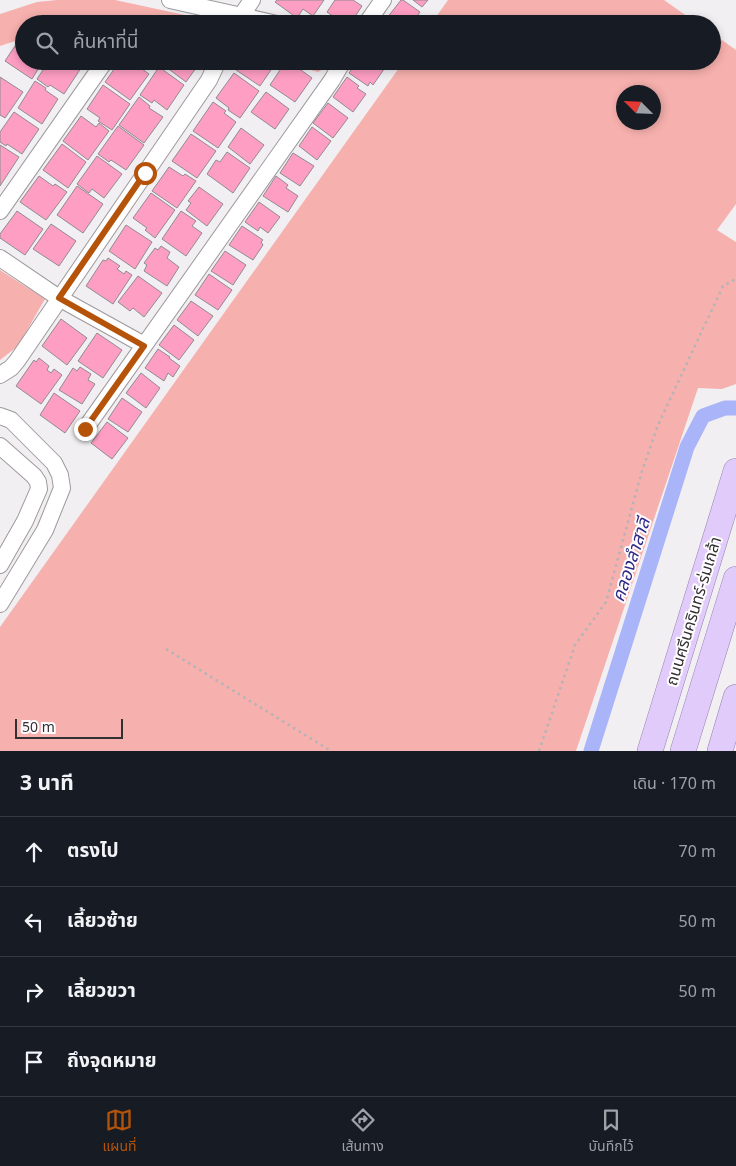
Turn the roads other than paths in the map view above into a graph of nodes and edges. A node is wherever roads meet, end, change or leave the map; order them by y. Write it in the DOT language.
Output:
graph roads {
  1 [pos="170,0"];
  2 [pos="252,0"];
  3 [pos="382,0"];
  4 [pos="222,15"];
  5 [pos="242,15"];
  6 [pos="372,15"];
  7 [pos="99,70"];
  8 [pos="214,70"];
  9 [pos="338,70"];
  10 [pos="0,211"];
  11 [pos="0,258"];
  12 [pos="59,298"];
  13 [pos="144,346"];
  14 [pos="0,375"];
  15 [pos="4,421"];
  16 [pos="85,429"];
  17 [pos="0,446"];
  18 [pos="736,471"];
  19 [pos="39,488"];
  20 [pos="62,488"];
  21 [pos="0,566"];
  22 [pos="7,578"];
  23 [pos="736,579"];
  24 [pos="0,604"];
  25 [pos="736,697"];
  26 [pos="650,751"];
  27 [pos="683,751"];
  28 [pos="720,751"];
  1 -- 4 [label="street"];
  2 -- 5 [label="street"];
  3 -- 6 [label="street"];
  7 -- 10 [label="street"];
  8 -- 12 [label="street"];
  9 -- 13 [label="street"];
  11 -- 12 [label="street"];
  12 -- 13 [label="street"];
  12 -- 14 [label="street"];
  13 -- 16 [label="street"];
  15 -- 20 [label="street"];
  17 -- 19 [label="street"];
  18 -- 26 [label="main road, ถนนศรีนครินทร์-ร่มเกล้า"];
  19 -- 20 [label="street"];
  19 -- 21 [label="street"];
  20 -- 22 [label="street"];
  22 -- 24 [label="street"];
  23 -- 27 [label="main road, ถนนศรีนครินทร์-ร่มเกล้า"];
  25 -- 28 [label="main road"];
}
